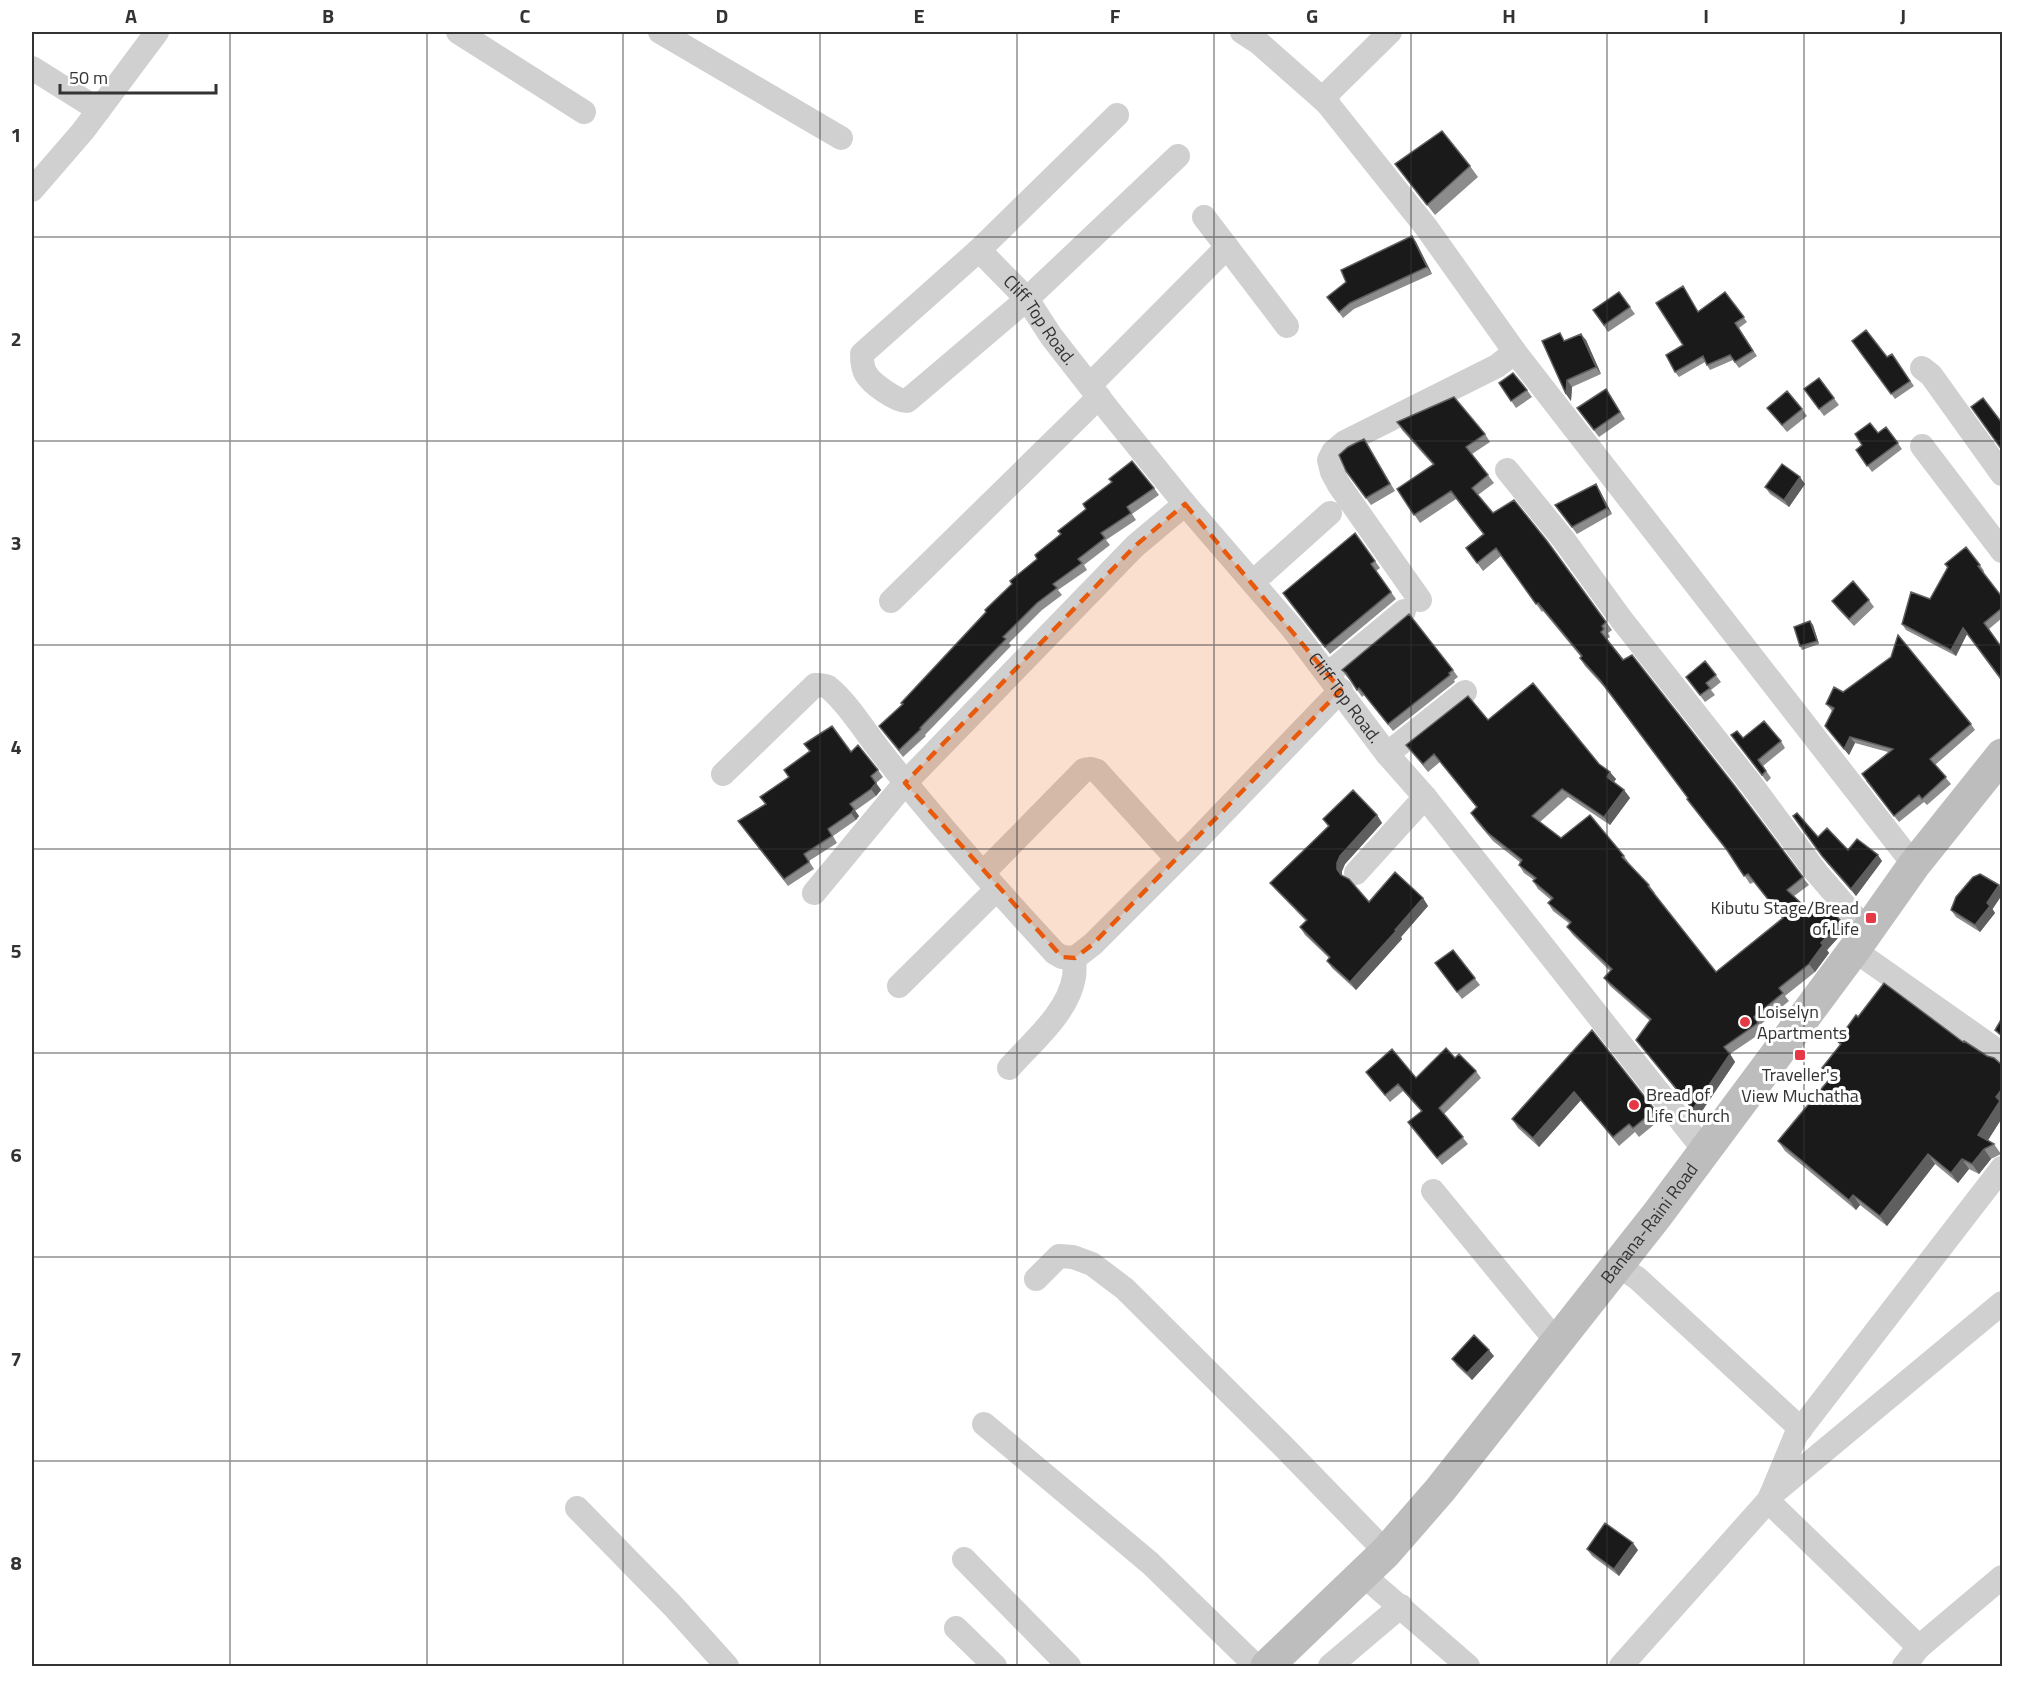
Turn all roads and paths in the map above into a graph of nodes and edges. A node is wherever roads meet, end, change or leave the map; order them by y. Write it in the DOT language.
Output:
graph roads {
  1 [pos="157,32"];
  2 [pos="458,32"];
  3 [pos="660,32"];
  4 [pos="1242,32"];
  5 [pos="1390,32"];
  6 [pos="32,68"];
  7 [pos="1327,104"];
  8 [pos="99,110"];
  9 [pos="584,112"];
  10 [pos="1117,115"];
  11 [pos="842,138"];
  12 [pos="1178,156"];
  13 [pos="32,190"];
  14 [pos="1204,217"];
  15 [pos="1227,247"];
  16 [pos="979,250"];
  17 [pos="1027,299"];
  18 [pos="1287,326"];
  19 [pos="1515,352"];
  20 [pos="1922,368"];
  21 [pos="1095,391"];
  22 [pos="1922,446"];
  23 [pos="1507,470"];
  24 [pos="2002,474"];
  25 [pos="1185,504"];
  26 [pos="1330,513"];
  27 [pos="2002,551"];
  28 [pos="1253,582"];
  29 [pos="891,601"];
  30 [pos="1334,682"];
  31 [pos="1465,692"];
  32 [pos="1387,754"];
  33 [pos="2002,755"];
  34 [pos="723,774"];
  35 [pos="905,783"];
  36 [pos="1425,797"];
  37 [pos="1177,859"];
  38 [pos="1914,864"];
  39 [pos="1356,873"];
  40 [pos="989,882"];
  41 [pos="814,893"];
  42 [pos="1861,941"];
  43 [pos="1074,958"];
  44 [pos="900,986"];
  45 [pos="2002,1054"];
  46 [pos="1009,1068"];
  47 [pos="1705,1151"];
  48 [pos="2002,1168"];
  49 [pos="1432,1191"];
  50 [pos="1617,1265"];
  51 [pos="1036,1279"];
  52 [pos="2002,1303"];
  53 [pos="1557,1342"];
  54 [pos="984,1424"];
  55 [pos="1801,1429"];
  56 [pos="1770,1498"];
  57 [pos="577,1508"];
  58 [pos="964,1559"];
  59 [pos="1374,1563"];
  60 [pos="2002,1577"];
  61 [pos="1401,1606"];
  62 [pos="956,1628"];
  63 [pos="1911,1660"];
  64 [pos="727,1666"];
  65 [pos="995,1666"];
  66 [pos="1069,1666"];
  67 [pos="1256,1666"];
  68 [pos="1267,1666"];
  69 [pos="1330,1666"];
  70 [pos="1468,1666"];
  71 [pos="1621,1666"];
  1 -- 8 [label="street"];
  2 -- 9 [label="street"];
  3 -- 11 [label="street"];
  4 -- 7 [label="street"];
  5 -- 7 [label="street"];
  6 -- 8 [label="street"];
  7 -- 19 [label="street"];
  8 -- 13 [label="street"];
  10 -- 16 [label="street"];
  12 -- 17 [label="street"];
  14 -- 15 [label="street"];
  15 -- 18 [label="street"];
  15 -- 21 [label="street"];
  16 -- 17 [label="street, Cliff Top Road."];
  16 -- 17 [label="street"];
  17 -- 21 [label="street, Cliff Top Road."];
  19 -- 30 [label="street"];
  19 -- 38 [label="street"];
  20 -- 24 [label="street"];
  21 -- 25 [label="street, Cliff Top Road."];
  21 -- 29 [label="street"];
  22 -- 27 [label="street"];
  23 -- 42 [label="street"];
  25 -- 28 [label="street, Cliff Top Road."];
  25 -- 35 [label="street"];
  26 -- 28 [label="street"];
  28 -- 30 [label="street, Cliff Top Road."];
  30 -- 32 [label="street, Cliff Top Road."];
  30 -- 37 [label="street"];
  31 -- 32 [label="street"];
  32 -- 36 [label="street, Cliff Top Road."];
  33 -- 38 [label="main road, Banana-Raini Road"];
  34 -- 35 [label="street"];
  35 -- 40 [label="street"];
  35 -- 41 [label="street"];
  36 -- 39 [label="street"];
  36 -- 47 [label="street, Cliff Top Road."];
  37 -- 40 [label="street"];
  37 -- 43 [label="street"];
  38 -- 42 [label="main road, Banana-Raini Road"];
  40 -- 43 [label="street"];
  40 -- 44 [label="street"];
  42 -- 45 [label="street"];
  42 -- 47 [label="main road, Banana-Raini Road"];
  43 -- 46 [label="street"];
  47 -- 50 [label="main road, Banana-Raini Road"];
  48 -- 55 [label="street"];
  49 -- 53 [label="street"];
  50 -- 53 [label="main road, Banana-Raini Road"];
  50 -- 55 [label="street"];
  51 -- 59 [label="street"];
  52 -- 56 [label="street"];
  53 -- 59 [label="main road, Banana-Raini Road"];
  54 -- 67 [label="street"];
  55 -- 56 [label="street"];
  56 -- 63 [label="street"];
  56 -- 71 [label="street"];
  57 -- 64 [label="street"];
  58 -- 66 [label="street"];
  59 -- 61 [label="street"];
  59 -- 68 [label="main road, Banana-Raini Road"];
  60 -- 63 [label="street"];
  61 -- 69 [label="street"];
  61 -- 70 [label="street"];
  62 -- 65 [label="street"];
}
